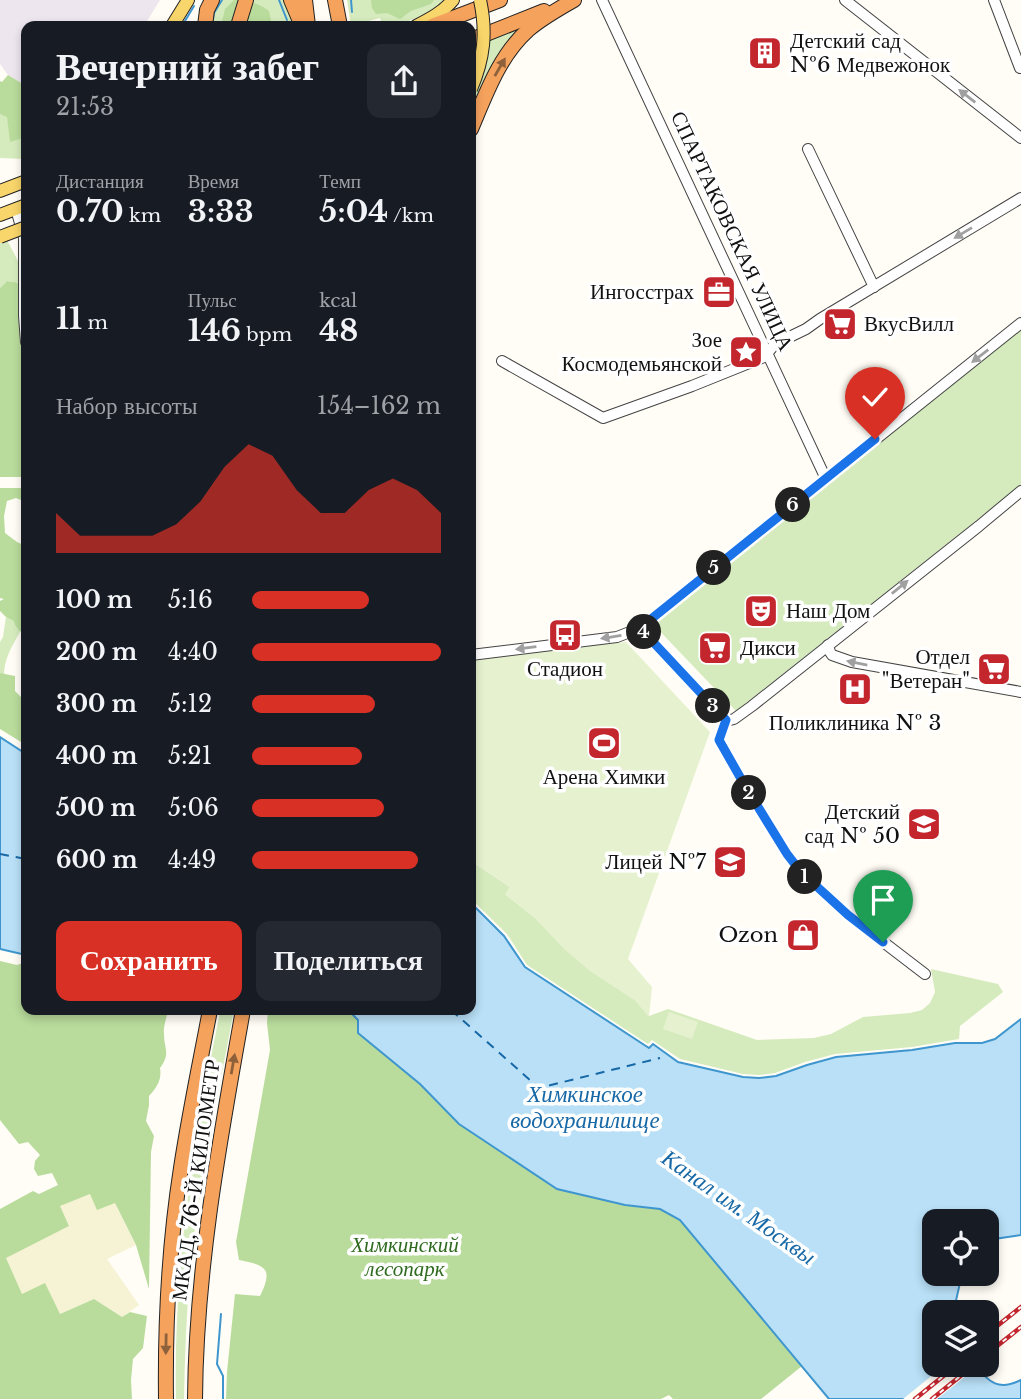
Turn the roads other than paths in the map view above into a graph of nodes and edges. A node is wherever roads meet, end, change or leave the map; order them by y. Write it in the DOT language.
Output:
graph roads {
  1 [pos="188,0"];
  2 [pos="212,0"];
  3 [pos="246,0"];
  4 [pos="291,0"];
  5 [pos="305,0"];
  6 [pos="335,0"];
  7 [pos="342,0"];
  8 [pos="453,0"];
  9 [pos="480,0"];
  10 [pos="499,0"];
  11 [pos="573,0"];
  12 [pos="602,0"];
  13 [pos="845,0"];
  14 [pos="994,0"];
  15 [pos="175,21"];
  16 [pos="206,21"];
  17 [pos="240,21"];
  18 [pos="300,21"];
  19 [pos="307,21"];
  20 [pos="339,21"];
  21 [pos="340,21"];
  22 [pos="424,21"];
  23 [pos="445,21"];
  24 [pos="476,38"];
  25 [pos="1021,67"];
  26 [pos="476,75"];
  27 [pos="476,117"];
  28 [pos="1021,138"];
  29 [pos="808,149"];
  30 [pos="21,183"];
  31 [pos="0,191"];
  32 [pos="1021,198"];
  33 [pos="21,207"];
  34 [pos="0,215"];
  35 [pos="21,229"];
  36 [pos="0,237"];
  37 [pos="874,287"];
  38 [pos="1021,323"];
  39 [pos="767,352"];
  40 [pos="502,361"];
  41 [pos="826,479"];
  42 [pos="1021,491"];
  43 [pos="640,628"];
  44 [pos="828,645"];
  45 [pos="476,653"];
  46 [pos="1021,692"];
  47 [pos="726,720"];
  48 [pos="925,974"];
  49 [pos="209,1015"];
  50 [pos="242,1015"];
  51 [pos="166,1399"];
  52 [pos="195,1399"];
  1 -- 15 [label="main road"];
  2 -- 16 [label="highway"];
  3 -- 17 [label="highway"];
  4 -- 18 [label="highway"];
  5 -- 19 [label="highway"];
  6 -- 20 [label="highway"];
  7 -- 21 [label="main road"];
  8 -- 22 [label="main road"];
  9 -- 26 [label="main road, bridge"];
  10 -- 23 [label="highway"];
  11 -- 24 [label="highway"];
  27 -- 11 [label="highway, one-way"];
  12 -- 39 [label="street, СПАРТАКОВСКАЯ УЛИЦА"];
  28 -- 13 [label="street, one-way"];
  14 -- 25 [label="street"];
  29 -- 37 [label="street"];
  30 -- 31 [label="main road"];
  32 -- 37 [label="street, one-way"];
  33 -- 34 [label="main road"];
  35 -- 36 [label="main road, bridge"];
  37 -- 39 [label="street"];
  38 -- 41 [label="street, one-way"];
  39 -- 40 [label="street"];
  39 -- 41 [label="street, СПАРТАКОВСКАЯ УЛИЦА"];
  41 -- 43 [label="street"];
  44 -- 42 [label="street, one-way"];
  43 -- 45 [label="street, one-way"];
  43 -- 47 [label="street"];
  46 -- 44 [label="street, one-way"];
  44 -- 47 [label="street"];
  47 -- 48 [label="street"];
  49 -- 51 [label="highway, МКАД, 76-Й КИЛОМЕТР, one-way"];
  52 -- 50 [label="highway, МКАД, 76-Й КИЛОМЕТР, one-way"];
}
